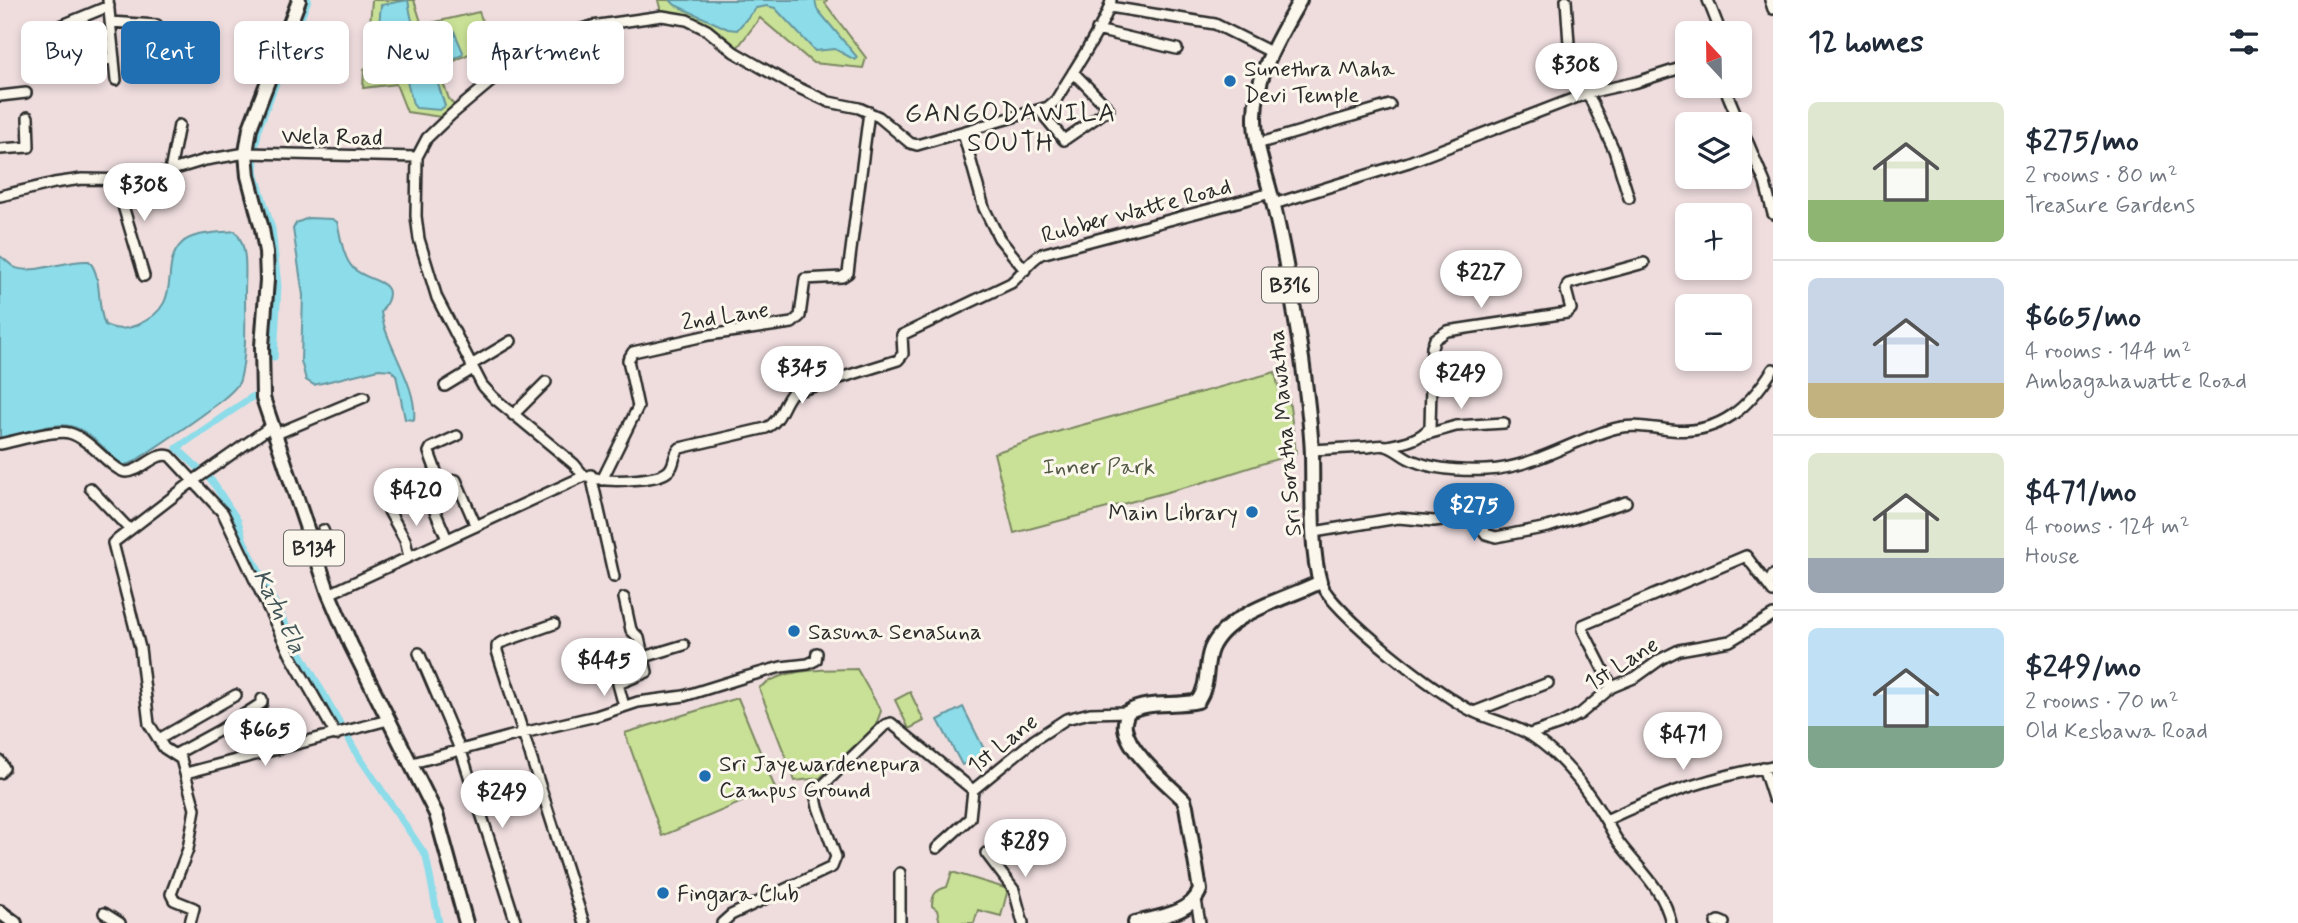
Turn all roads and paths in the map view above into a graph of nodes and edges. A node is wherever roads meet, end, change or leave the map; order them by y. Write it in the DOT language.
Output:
graph roads {
  1 [pos="299,0"];
  2 [pos="1300,0"];
  3 [pos="1566,0"];
  4 [pos="1709,0"];
  5 [pos="1770,0"];
  6 [pos="109,3"];
  7 [pos="1110,4"];
  8 [pos="1773,9"];
  9 [pos="70,21"];
  10 [pos="291,21"];
  11 [pos="1717,21"];
  12 [pos="110,22"];
  13 [pos="121,23"];
  14 [pos="1097,30"];
  15 [pos="1177,49"];
  16 [pos="1271,52"];
  17 [pos="114,58"];
  18 [pos="107,60"];
  19 [pos="1675,70"];
  20 [pos="1073,72"];
  21 [pos="116,80"];
  22 [pos="267,84"];
  23 [pos="26,93"];
  24 [pos="1588,93"];
  25 [pos="0,96"];
  26 [pos="1730,98"];
  27 [pos="1390,105"];
  28 [pos="1040,111"];
  29 [pos="869,112"];
  30 [pos="28,117"];
  31 [pos="179,125"];
  32 [pos="963,133"];
  33 [pos="1257,144"];
  34 [pos="0,149"];
  35 [pos="251,154"];
  36 [pos="417,157"];
  37 [pos="170,171"];
  38 [pos="115,179"];
  39 [pos="1769,182"];
  40 [pos="0,196"];
  41 [pos="1629,198"];
  42 [pos="1272,199"];
  43 [pos="1773,214"];
  44 [pos="1644,263"];
  45 [pos="1025,271"];
  46 [pos="144,276"];
  47 [pos="511,341"];
  48 [pos="472,367"];
  49 [pos="1773,369"];
  50 [pos="547,382"];
  51 [pos="445,386"];
  52 [pos="364,397"];
  53 [pos="513,415"];
  54 [pos="1504,423"];
  55 [pos="274,430"];
  56 [pos="1424,435"];
  57 [pos="457,436"];
  58 [pos="0,444"];
  59 [pos="1387,446"];
  60 [pos="1312,450"];
  61 [pos="587,476"];
  62 [pos="195,480"];
  63 [pos="456,480"];
  64 [pos="602,480"];
  65 [pos="90,488"];
  66 [pos="1626,502"];
  67 [pos="389,511"];
  68 [pos="476,526"];
  69 [pos="130,530"];
  70 [pos="323,530"];
  71 [pos="1314,532"];
  72 [pos="447,539"];
  73 [pos="312,541"];
  74 [pos="409,557"];
  75 [pos="1773,575"];
  76 [pos="614,577"];
  77 [pos="1320,582"];
  78 [pos="1770,588"];
  79 [pos="329,594"];
  80 [pos="624,598"];
  81 [pos="1773,615"];
  82 [pos="554,624"];
  83 [pos="684,645"];
  84 [pos="419,653"];
  85 [pos="817,653"];
  86 [pos="644,657"];
  87 [pos="1548,683"];
  88 [pos="1612,687"];
  89 [pos="236,695"];
  90 [pos="262,699"];
  91 [pos="624,706"];
  92 [pos="1128,712"];
  93 [pos="1474,712"];
  94 [pos="388,720"];
  95 [pos="523,733"];
  96 [pos="1530,734"];
  97 [pos="336,735"];
  98 [pos="159,739"];
  99 [pos="460,750"];
  100 [pos="176,754"];
  101 [pos="0,761"];
  102 [pos="409,764"];
  103 [pos="1768,766"];
  104 [pos="0,773"];
  105 [pos="186,773"];
  106 [pos="973,790"];
  107 [pos="1773,797"];
  108 [pos="1606,820"];
  109 [pos="937,848"];
  110 [pos="986,853"];
  111 [pos="900,873"];
  112 [pos="1196,900"];
  113 [pos="0,912"];
  114 [pos="104,913"];
  115 [pos="15,923"];
  116 [pos="120,923"];
  117 [pos="190,923"];
  118 [pos="466,923"];
  119 [pos="516,923"];
  120 [pos="584,923"];
  121 [pos="722,923"];
  122 [pos="900,923"];
  123 [pos="1023,923"];
  124 [pos="1135,923"];
  125 [pos="1200,923"];
  126 [pos="1671,923"];
  127 [pos="1716,923"];
  128 [pos="1724,923"];
  1 -- 10 [label="main road, B134"];
  2 -- 16 [label="main road, Sri Soratha Mawatha / B316"];
  3 -- 24 [label="street"];
  4 -- 11 [label="street"];
  5 -- 8 [label="street"];
  6 -- 9 [label="street"];
  6 -- 12 [label="street"];
  7 -- 14 [label="street"];
  7 -- 16 [label="street"];
  12 -- 13 [label="street"];
  12 -- 17 [label="street"];
  14 -- 15 [label="street"];
  14 -- 20 [label="street"];
  16 -- 33 [label="main road, Sri Soratha Mawatha / B316"];
  17 -- 18 [label="street"];
  17 -- 21 [label="street"];
  19 -- 24 [label="street, Rubber Watte Road"];
  20 -- 28 [label="street"];
  20 -- 28 [label="street"];
  22 -- 35 [label="main road, B134"];
  23 -- 25 [label="street"];
  24 -- 41 [label="street"];
  24 -- 42 [label="street, Rubber Watte Road"];
  26 -- 39 [label="street"];
  27 -- 33 [label="street"];
  28 -- 32 [label="street"];
  29 -- 32 [label="street"];
  29 -- 36 [label="street"];
  29 -- 64 [label="street, 2nd Lane"];
  30 -- 34 [label="street"];
  31 -- 37 [label="street"];
  32 -- 45 [label="street"];
  33 -- 42 [label="main road, Sri Soratha Mawatha / B316"];
  35 -- 36 [label="street, Wela Road"];
  35 -- 37 [label="street, Wela Road"];
  35 -- 55 [label="main road, B134"];
  36 -- 48 [label="street"];
  37 -- 38 [label="street, Wela Road"];
  38 -- 40 [label="street, Wela Road"];
  38 -- 46 [label="street"];
  39 -- 43 [label="street"];
  42 -- 45 [label="street, Rubber Watte Road"];
  42 -- 60 [label="main road, Sri Soratha Mawatha / B316"];
  44 -- 56 [label="street"];
  45 -- 64 [label="street, Rubber Watte Road"];
  47 -- 48 [label="street"];
  48 -- 51 [label="street"];
  48 -- 53 [label="street"];
  49 -- 59 [label="street"];
  50 -- 53 [label="street"];
  52 -- 55 [label="street"];
  53 -- 61 [label="street"];
  54 -- 56 [label="street"];
  55 -- 62 [label="street"];
  55 -- 73 [label="main road, B134"];
  56 -- 59 [label="street"];
  57 -- 72 [label="street"];
  58 -- 62 [label="street"];
  59 -- 60 [label="street"];
  60 -- 71 [label="main road, Sri Soratha Mawatha / B316"];
  61 -- 64 [label="street, Rubber Watte Road"];
  61 -- 68 [label="street"];
  61 -- 76 [label="street"];
  62 -- 69 [label="street"];
  62 -- 97 [label="street"];
  63 -- 68 [label="street"];
  65 -- 69 [label="street"];
  66 -- 71 [label="street"];
  67 -- 74 [label="street"];
  68 -- 72 [label="street"];
  69 -- 98 [label="street"];
  70 -- 73 [label="street"];
  71 -- 77 [label="main road, Sri Soratha Mawatha / B316"];
  72 -- 74 [label="street"];
  73 -- 79 [label="main road, B134"];
  74 -- 79 [label="street"];
  75 -- 78 [label="street"];
  77 -- 92 [label="main road"];
  77 -- 93 [label="street"];
  78 -- 88 [label="street"];
  79 -- 94 [label="main road, B134"];
  80 -- 86 [label="street"];
  81 -- 88 [label="street, 1st Lane"];
  82 -- 95 [label="street"];
  83 -- 86 [label="street"];
  84 -- 99 [label="street"];
  85 -- 91 [label="street"];
  86 -- 91 [label="street"];
  87 -- 93 [label="street"];
  88 -- 96 [label="street, 1st Lane"];
  89 -- 98 [label="street"];
  90 -- 100 [label="street"];
  91 -- 95 [label="street"];
  92 -- 106 [label="street, 1st Lane"];
  92 -- 112 [label="main road"];
  93 -- 96 [label="street"];
  94 -- 97 [label="street"];
  94 -- 102 [label="main road, B134"];
  95 -- 99 [label="street"];
  95 -- 120 [label="street"];
  96 -- 108 [label="street"];
  97 -- 105 [label="street"];
  98 -- 100 [label="street"];
  99 -- 102 [label="street"];
  99 -- 119 [label="street"];
  100 -- 105 [label="street"];
  101 -- 104 [label="street"];
  102 -- 118 [label="main road, B134"];
  103 -- 107 [label="street"];
  103 -- 108 [label="street"];
  105 -- 117 [label="street"];
  106 -- 109 [label="street"];
  106 -- 121 [label="street, 1st Lane"];
  108 -- 126 [label="street"];
  110 -- 123 [label="street"];
  111 -- 122 [label="street"];
  112 -- 124 [label="main road"];
  112 -- 125 [label="street"];
  113 -- 115 [label="main road"];
  114 -- 116 [label="street"];
  127 -- 128 [label="street"];
}
